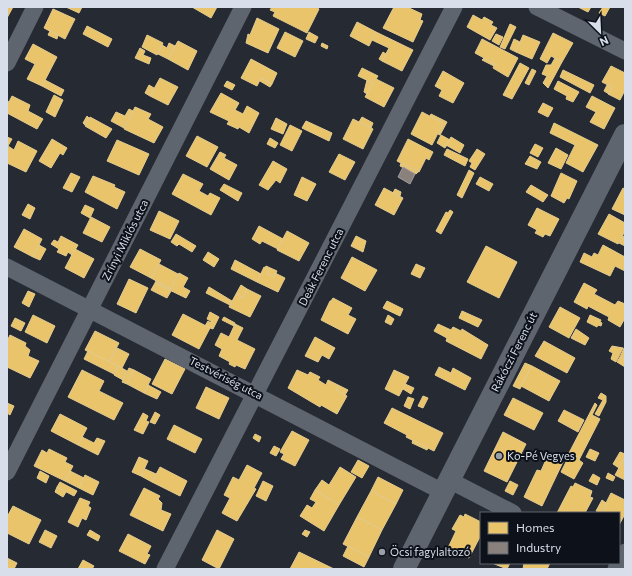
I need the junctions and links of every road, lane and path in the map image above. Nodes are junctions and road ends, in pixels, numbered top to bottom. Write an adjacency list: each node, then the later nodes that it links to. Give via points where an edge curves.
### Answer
1 (35, 7): 6 (street)
2 (243, 7): 9 (street, Zrínyi Miklós utca)
3 (454, 7): 10 (street, Deák Ferenc utca)
4 (536, 7): 5 (street)
5 (625, 51)
6 (7, 62)
7 (625, 135): 12 (street, Rákóczi Ferenc út)
8 (7, 267): 9 (street, Testvériség utca)
9 (90, 309): 10 (street, Testvériség utca); 11 (street, Zrínyi Miklós utca)
10 (255, 394): 12 (street, Testvériség utca); 14 (street, Deák Ferenc utca)
11 (7, 472)
12 (446, 486): 13 (street, Testvériség utca); 15 (street, Rákóczi Ferenc út)
13 (511, 512)
14 (165, 569)
15 (404, 569)

